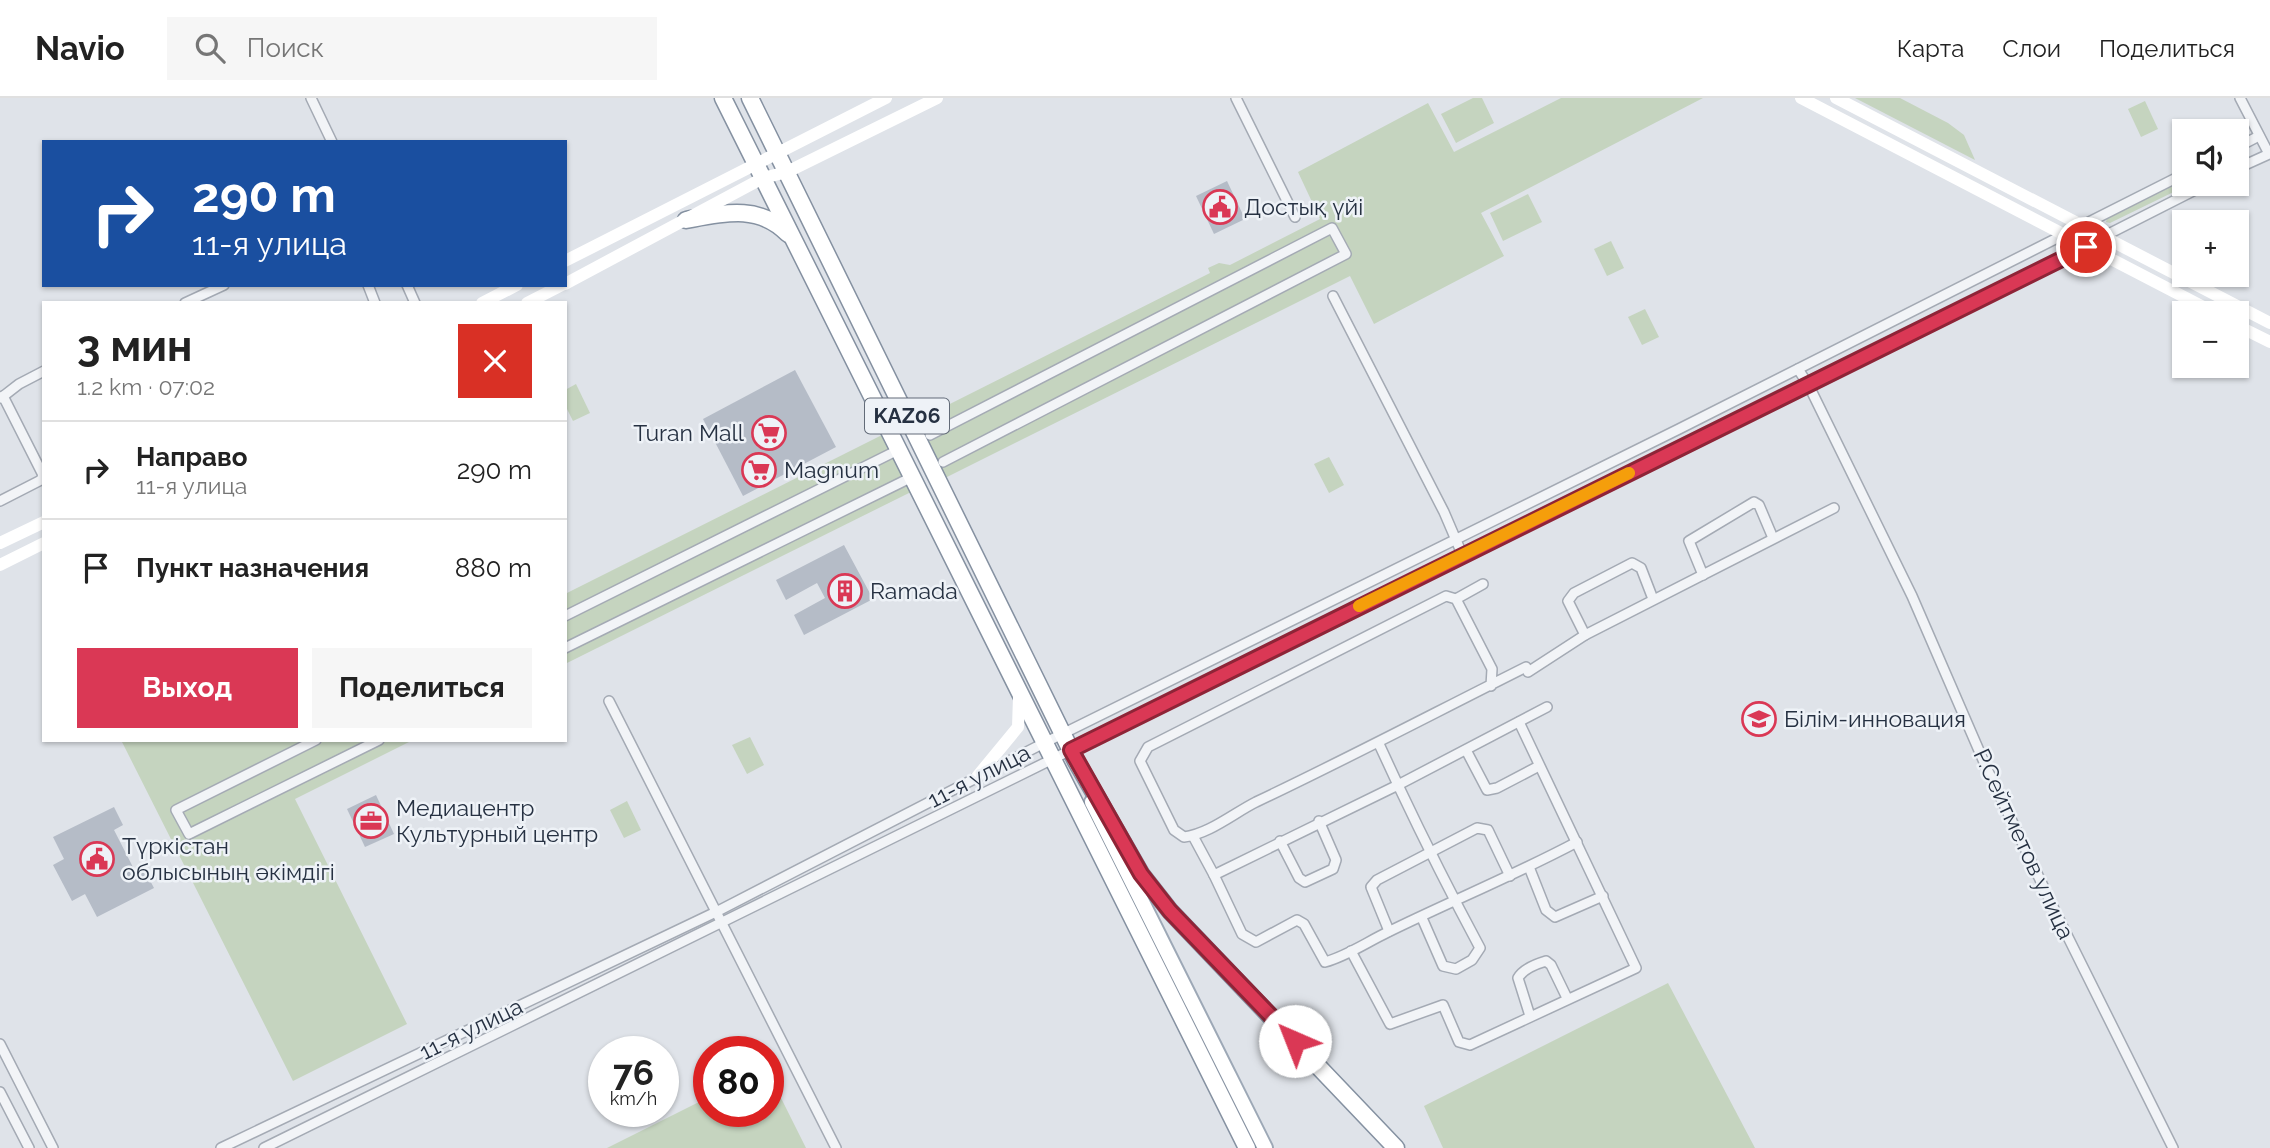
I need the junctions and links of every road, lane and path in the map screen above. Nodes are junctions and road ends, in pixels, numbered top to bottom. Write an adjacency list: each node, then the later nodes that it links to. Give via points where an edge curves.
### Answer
1 (312, 98): 11 (street)
2 (723, 98): 15 (highway, KАZ06)
3 (750, 98): 13 (highway, KАZ06)
4 (886, 98): 13 (street)
5 (937, 98): 17 (street)
6 (1236, 98): 21 (street)
7 (1801, 98): 24 (street)
8 (1836, 98): 23 (street)
9 (2240, 98): 10 (street)
10 (2259, 136): 12 (street); 14 (street)
11 (331, 140)
12 (2249, 141)
13 (776, 152): 15 (street); 17 (highway, KАZ06)
14 (2269, 154): 16 (street)
15 (755, 163): 18 (highway, KАZ06); 28 (street)
16 (2249, 163)
17 (787, 173): 18 (street); 76 (highway, KАZ06)
18 (763, 178): 22 (street); 26 (highway, KАZ06)
19 (2172, 180): 23 (street, 11-я улица)
20 (2183, 196): 25 (street, 11-я улица)
21 (1295, 217)
22 (686, 220): 26 (highway, via 744,212 765,215); 29 (street)
23 (2080, 225): 24 (street, 11-я улица); 25 (street)
24 (2063, 234): 27 (street); 41 (street, 11-я улица)
25 (2101, 236): 27 (street, 11-я улица); 38 (street)
26 (795, 240): 68 (highway, KАZ06)
27 (2086, 247): 37 (street); 43 (street, 11-я улица)
28 (567, 260)
29 (567, 282)
30 (220, 287): 34 (street)
31 (513, 287): 35 (street)
32 (558, 287): 36 (street)
33 (1333, 296): 55 (street)
34 (189, 301)
35 (486, 301)
36 (531, 301)
37 (2192, 301)
38 (2270, 323)
39 (2249, 332): 40 (street)
40 (2270, 342)
41 (1798, 369): 43 (street, Р.Сейтметов улица); 55 (street, 11-я улица)
42 (42, 373): 44 (street)
43 (1809, 386): 58 (street, 11-я улица); 109 (street, Р.Сейтметов улица, via 1912,596 1987,769)
44 (2, 398): 48 (street)
45 (930, 435): 47 (street, via 1332,228 1346,254)
46 (894, 452): 64 (street)
47 (943, 462)
48 (42, 473)
49 (42, 478): 51 (street)
50 (908, 480): 66 (street)
51 (0, 501)
52 (1834, 509): 54 (street)
53 (42, 523): 56 (street)
54 (1773, 538): 60 (street); 60 (street, via 1754,502 1689,541)
55 (1455, 540): 58 (street); 76 (street, 11-я улица)
56 (0, 543)
57 (42, 544): 59 (street)
58 (1462, 554): 76 (street, 11-я улица)
59 (0, 565)
60 (1703, 575): 63 (street)
61 (1483, 584): 62 (street)
62 (1457, 599): 67 (street, via 1492,669); 83 (street, via 1446,596 1148,747 1140,761 1174,830 1184,837)
63 (1653, 599): 65 (street); 65 (street, via 1641,568 1632,563 1574,593 1568,601)
64 (567, 615)
65 (1585, 635): 67 (street)
66 (567, 647)
67 (1490, 686): 75 (street)
68 (1018, 690): 74 (highway, KАZ06); 80 (street, via 1018,727)
69 (609, 701): 92 (street)
70 (1547, 707): 71 (street)
71 (1519, 722): 77 (street); 79 (street)
72 (312, 742): 73 (street, via 176,810 189,834)
73 (375, 742)
74 (1044, 743): 76 (street, 11-я улица); 78 (highway, KАZ06); 80 (street, 11-я улица)
75 (1379, 744): 81 (street); 83 (street)
76 (1070, 749): 78 (street, 11-я улица); 107 (main road, KАZ06, via 1103,825); 108 (highway, KАZ06, via 1141,874 1170,911)
77 (1466, 750): 79 (street, via 1487,790); 81 (street)
78 (1053, 761): 94 (street, 11-я улица); 106 (highway, KАZ06)
79 (1539, 766): 85 (street)
80 (976, 778): 92 (street, 11-я улица)
81 (1398, 785): 82 (street); 86 (street)
82 (1319, 821): 84 (street); 84 (street, via 1336,860 1333,869 1305,882)
83 (1194, 836): 88 (street)
84 (1280, 841): 88 (street)
85 (1577, 842): 87 (street); 90 (street)
86 (1430, 853): 89 (street, via 1483,827); 91 (street); 95 (street, via 1371,887)
87 (1529, 867): 89 (street); 90 (street, via 1546,910 1556,917)
88 (1214, 875): 96 (street, via 1242,934 1250,941 1297,920 1304,924 1325,962)
89 (1510, 876): 91 (street)
90 (1603, 897): 97 (street, via 1636,968)
91 (1455, 902): 93 (street); 93 (street, via 1480,948 1472,960 1456,969 1443,966)
92 (718, 911): 94 (street); 103 (street, 11-я улица)
93 (1422, 918): 95 (street)
94 (723, 922): 104 (street, 11-я улица); 105 (street)
95 (1389, 931): 96 (street)
96 (1351, 951): 98 (street, via 1390,1024 1443,1005 1459,1042 1470,1045)
97 (1567, 998): 98 (street); 98 (street, via 1546,961 1521,972 1518,987)
98 (1530, 1016)
99 (0, 1045): 102 (street)
100 (0, 1091): 101 (street)
101 (29, 1148)
102 (52, 1148)
103 (221, 1148)
104 (264, 1148)
105 (836, 1148)
106 (1247, 1148)
107 (1265, 1148)
108 (1396, 1148)
109 (2173, 1148)

